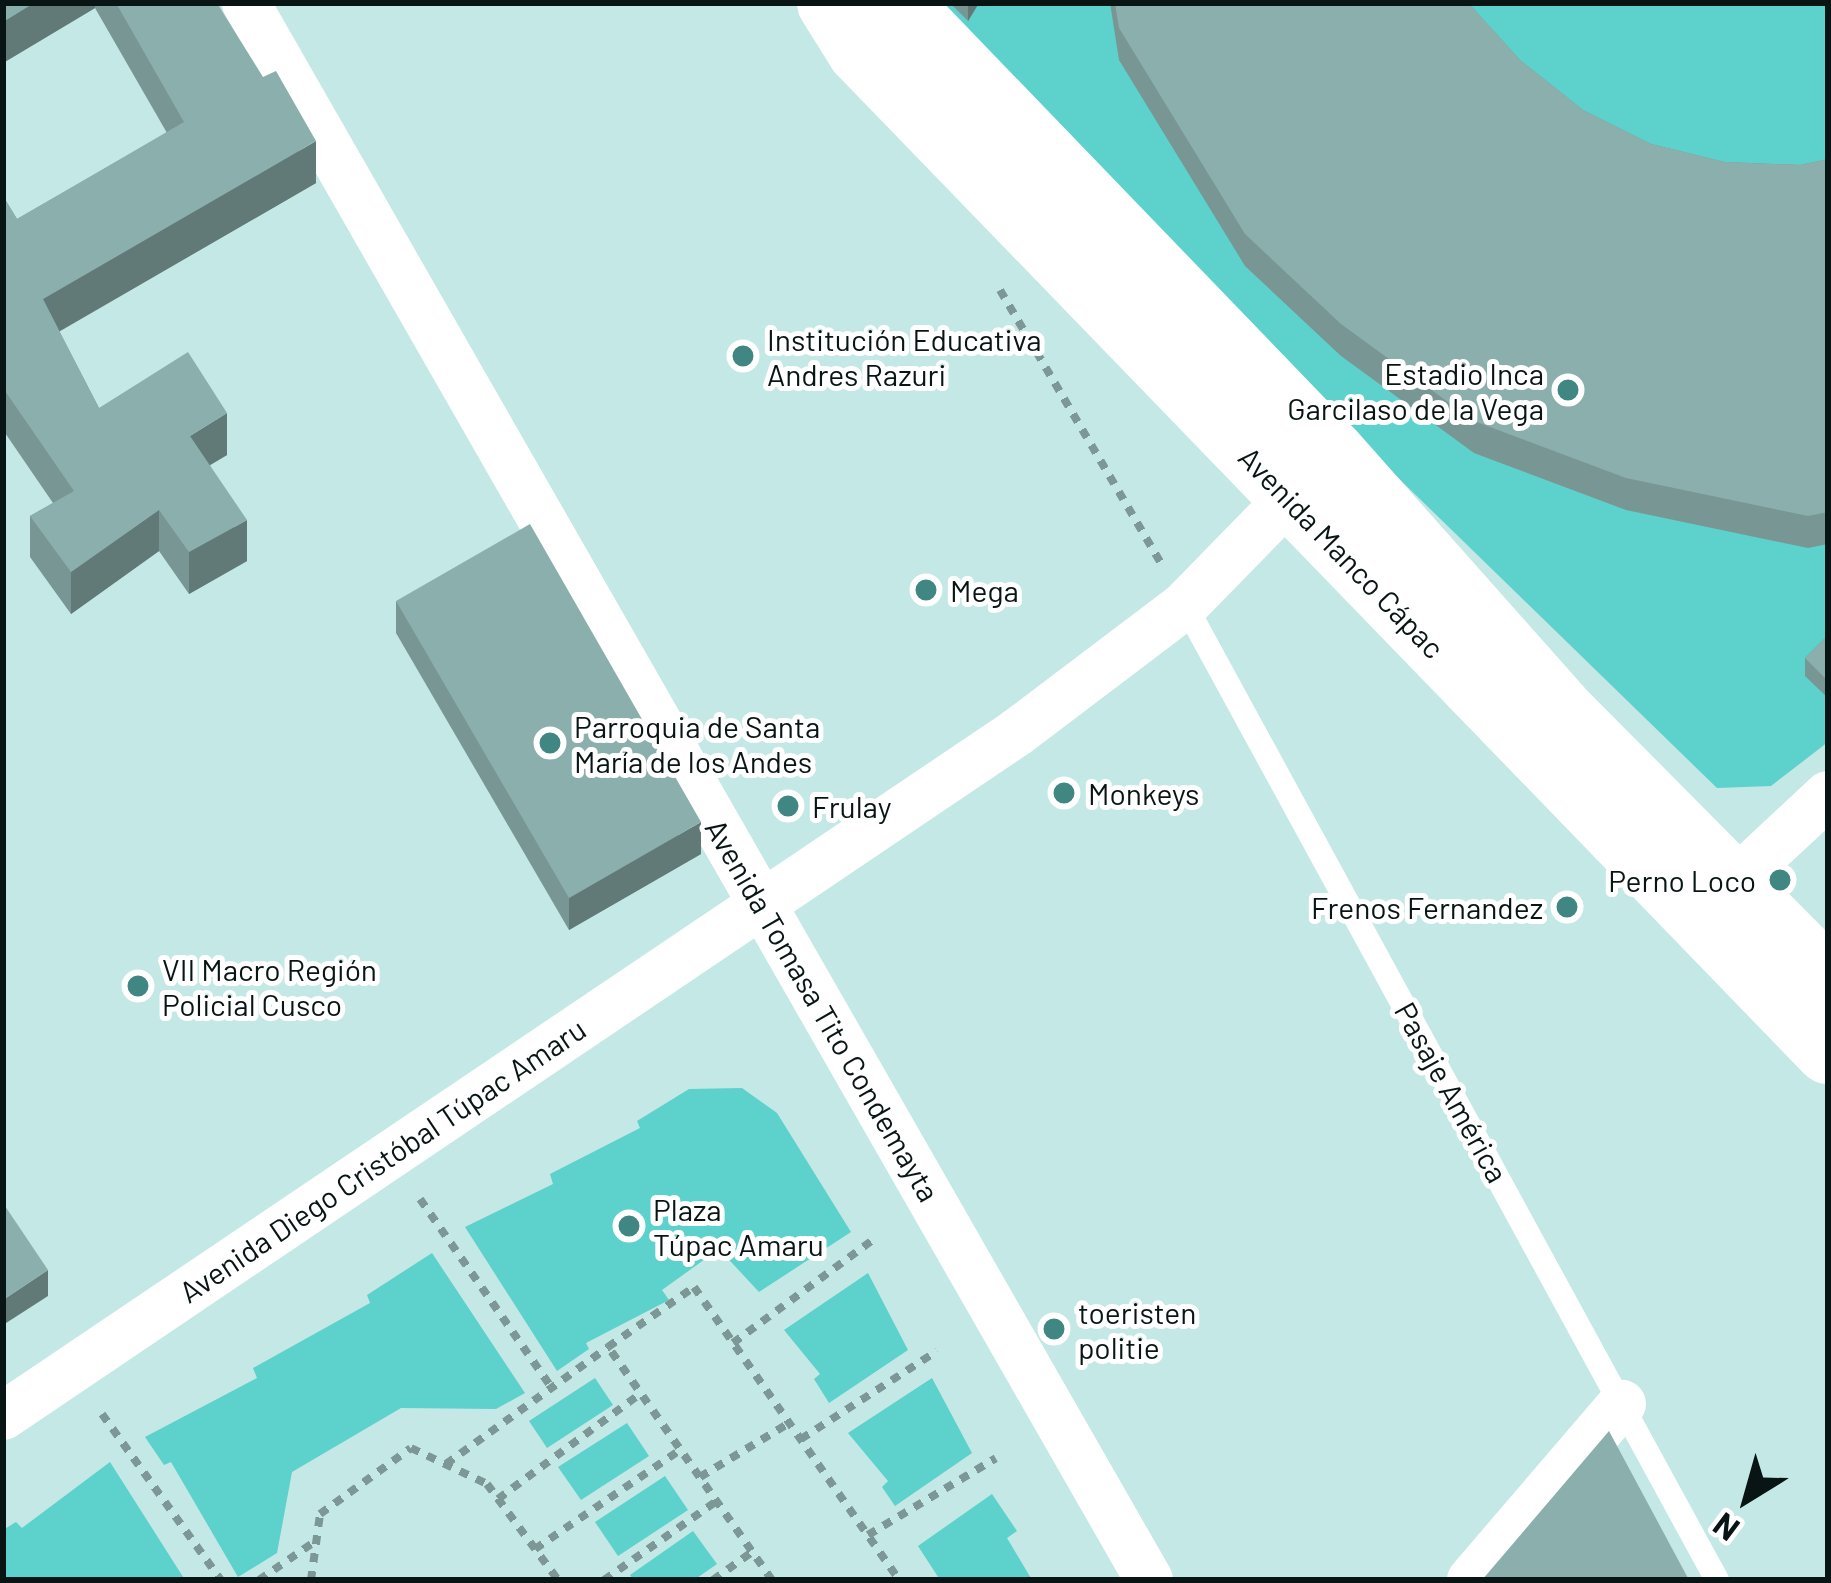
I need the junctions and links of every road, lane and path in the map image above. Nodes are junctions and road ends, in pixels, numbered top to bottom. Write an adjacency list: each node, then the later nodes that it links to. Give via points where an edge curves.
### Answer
1 (246, 3): 8 (street, Avenida Tomasa Tito Condemayta)
2 (873, 18): 4 (main road, Avenida Manco Cápac)
3 (992, 277): 5 (path)
4 (1311, 476): 5 (street, Avenida Diego Cristóbal Túpac Amaru); 7 (main road, Avenida Manco Cápac)
5 (1185, 605): 8 (street, Avenida Diego Cristóbal Túpac Amaru, via 1016,733); 18 (lane, Pasaje América)
6 (1828, 795): 7 (street)
7 (1713, 902): 9 (main road, Avenida Manco Cápac); 10 (main road, Avenida Manco Cápac)
8 (762, 905): 20 (street, Avenida Diego Cristóbal Túpac Amaru); 41 (street, Avenida Tomasa Tito Condemayta)
9 (1828, 980)
10 (1828, 1051)
11 (420, 1199): 16 (path)
12 (874, 1239): 13 (path)
13 (733, 1343): 14 (path, via 694,1287); 21 (path)
14 (608, 1346): 16 (path); 17 (path)
15 (938, 1351): 22 (path)
16 (552, 1388): 25 (path)
17 (640, 1393): 23 (path); 27 (path)
18 (1622, 1404): 42 (street); 43 (lane, Pasaje América)
19 (102, 1414): 33 (path)
20 (3, 1416)
21 (789, 1423): 22 (path); 26 (path)
22 (801, 1439): 29 (path)
23 (680, 1450): 26 (path); 31 (path)
24 (996, 1459): 29 (path)
25 (446, 1465): 27 (path, via 488,1484); 30 (path, via 411,1448 320,1514)
26 (700, 1477): 28 (path)
27 (498, 1499): 31 (path)
28 (717, 1501): 32 (path); 37 (path)
29 (868, 1535): 40 (path)
30 (314, 1542): 34 (path); 35 (path)
31 (535, 1549): 36 (path)
32 (752, 1552): 38 (path); 39 (path)
33 (221, 1580)
34 (259, 1580)
35 (311, 1580)
36 (557, 1580)
37 (604, 1580)
38 (712, 1580)
39 (772, 1580)
40 (899, 1580)
41 (1149, 1580)
42 (1472, 1580)
43 (1717, 1580)

